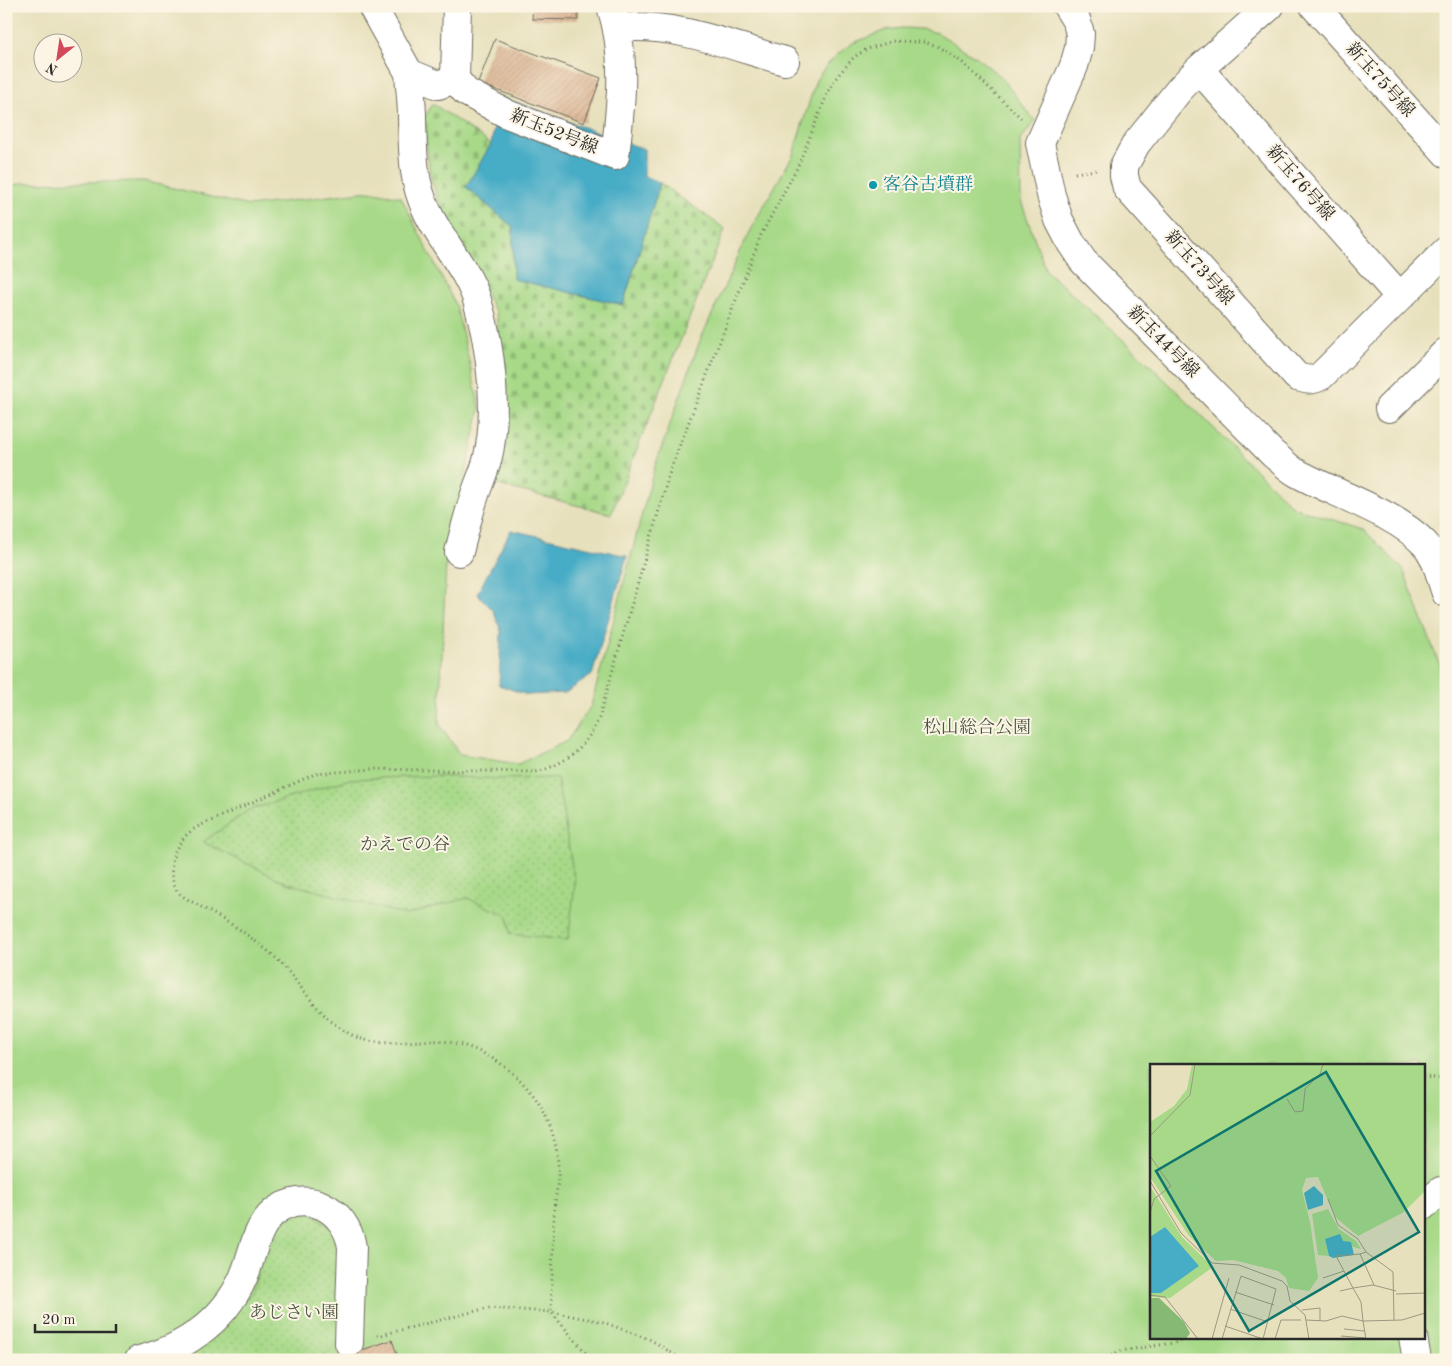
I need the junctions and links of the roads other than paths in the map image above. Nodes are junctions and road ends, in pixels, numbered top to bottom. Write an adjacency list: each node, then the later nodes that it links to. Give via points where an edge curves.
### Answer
1 (372, 6): 9 (street)
2 (457, 6): 10 (street)
3 (1067, 6): 17 (street, 新玉44号線, via 1080,34 1079,48 1074,66 1035,135 1059,220 1071,243 1084,261 1273,454 1295,472 1392,520 1426,545)
4 (1270, 6): 8 (street)
5 (1314, 6): 11 (street, 新玉75号線)
6 (615, 17): 7 (street); 10 (street, 新玉52号線, via 621,51 621,105 615,156 507,114 466,92)
7 (785, 61)
8 (1199, 70): 13 (street, 新玉76号線); 13 (street, 新玉73号線, via 1178,90 1136,144 1124,166 1127,188 1297,377 1314,380 1321,376)
9 (409, 73): 10 (street, via 438,85); 16 (street, via 416,181 426,211 477,298 488,348 493,418 490,440)
10 (455, 79)
11 (1446, 153)
12 (1446, 251): 13 (street, 新玉73号線)
13 (1400, 297)
14 (1446, 352): 15 (street)
15 (1389, 408)
16 (459, 552)
17 (1445, 590)
18 (1413, 1338): 21 (street)
19 (349, 1343): 20 (street, via 351,1238 333,1211 301,1201 285,1205 266,1220 242,1281 214,1320 175,1348)
20 (139, 1360)
21 (1418, 1360)

